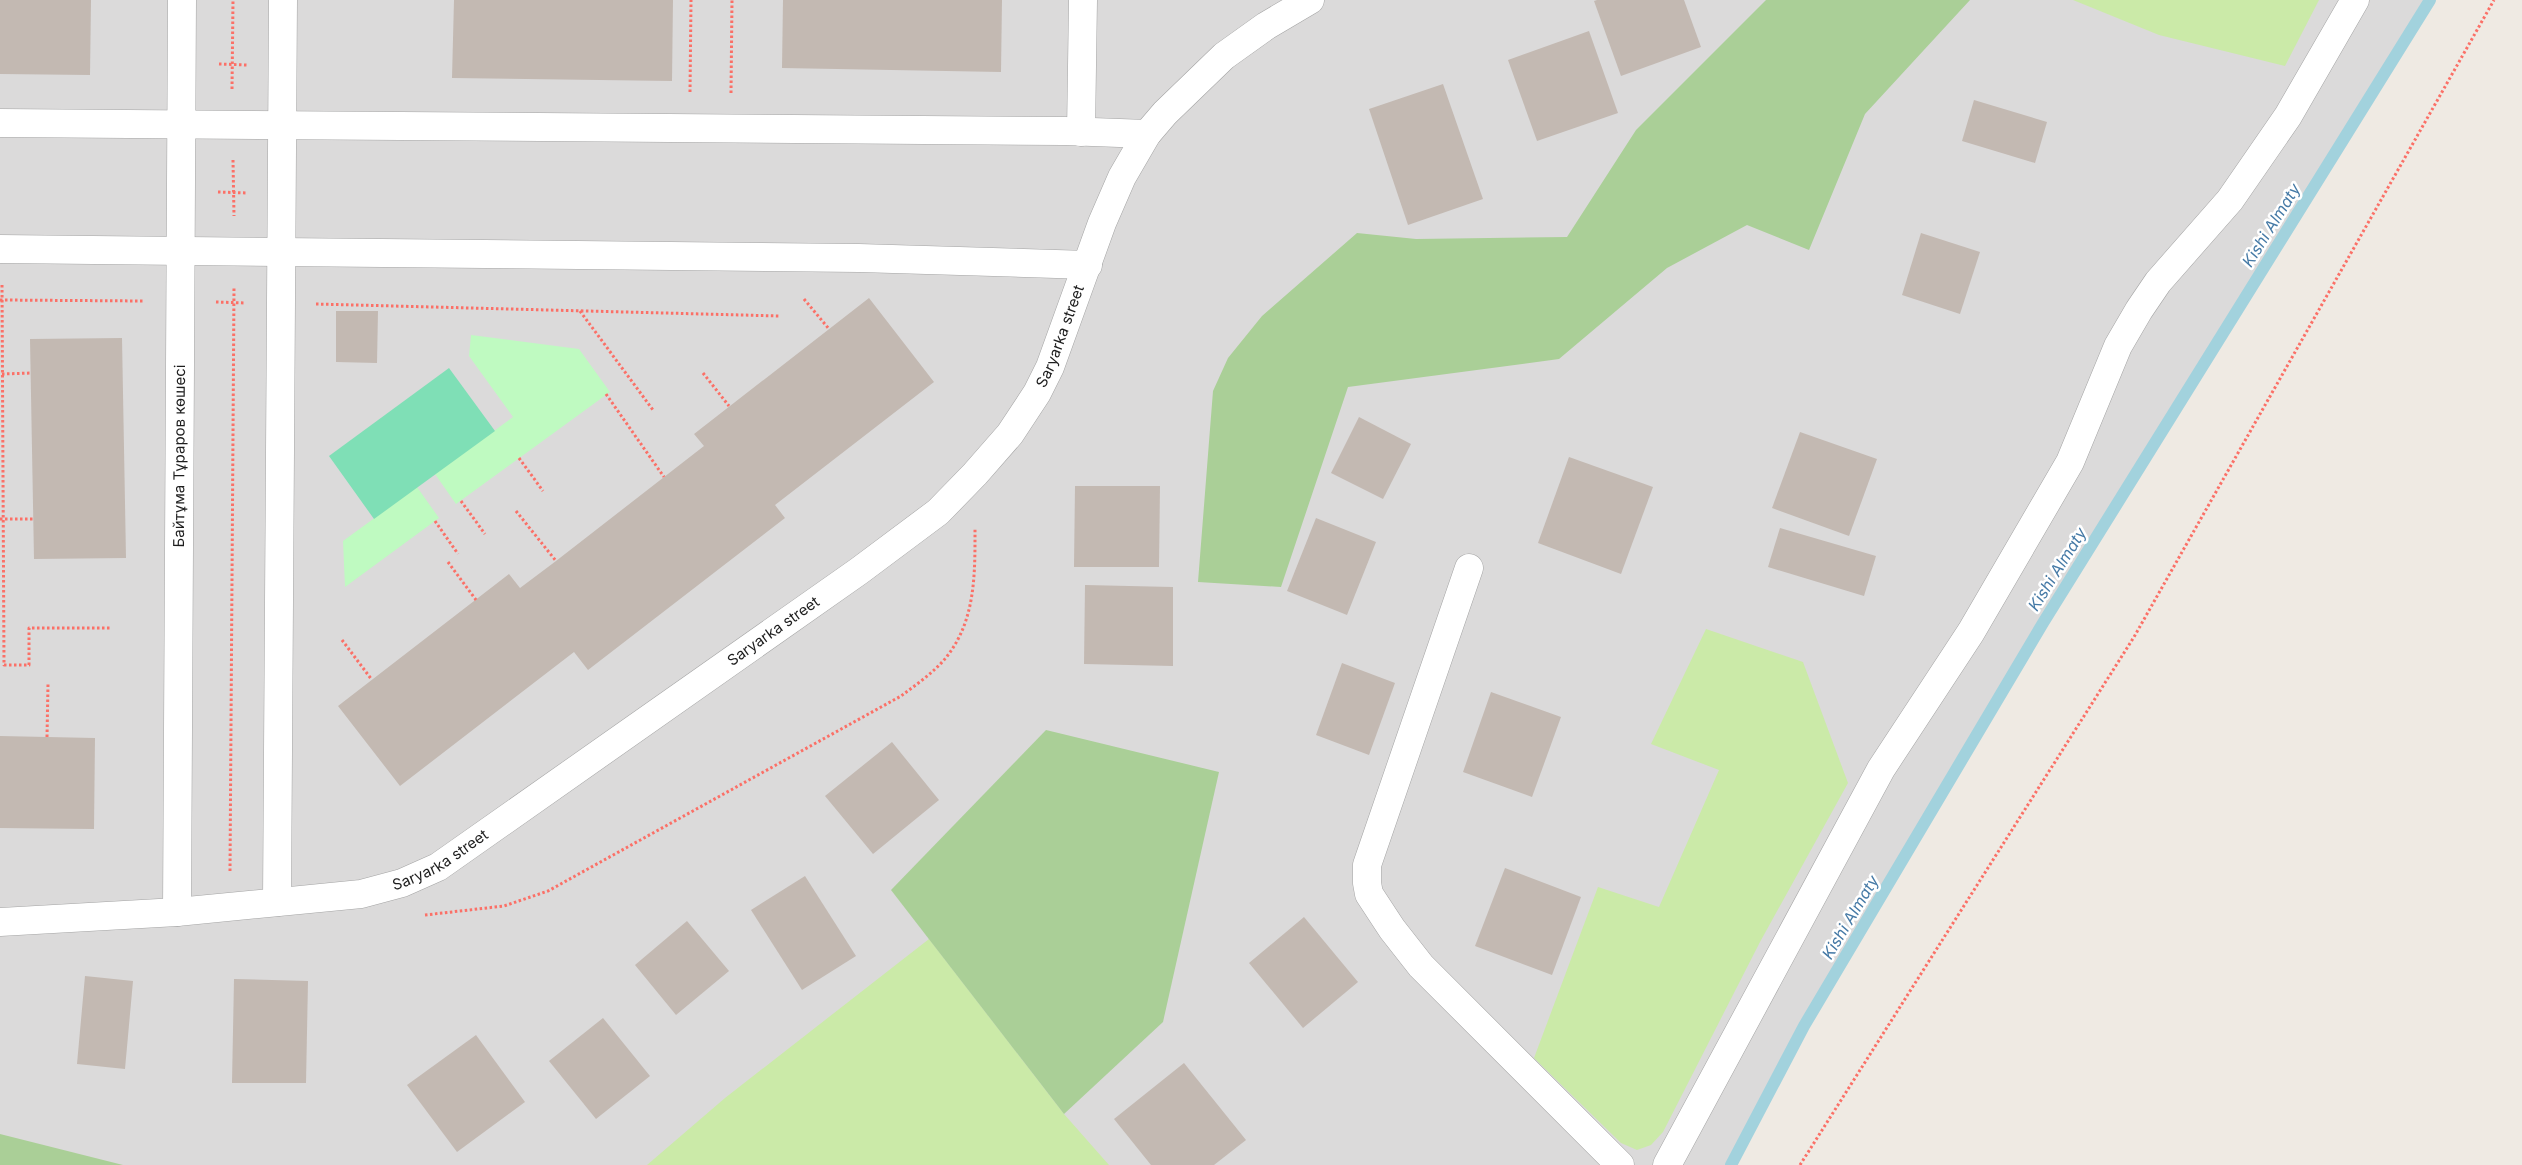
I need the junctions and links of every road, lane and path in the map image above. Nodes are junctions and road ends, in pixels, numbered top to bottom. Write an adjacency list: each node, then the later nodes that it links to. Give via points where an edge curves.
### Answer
1 (182, 0): 10 (street, Байтұма Тұраров көшесі)
2 (233, 0): 11 (path)
3 (283, 0): 12 (street)
4 (691, 0): 13 (path)
5 (732, 0): 18 (path)
6 (1082, 0): 19 (street)
7 (1310, 0): 20 (street, Saryarka street, via 1224,56)
8 (2355, 0): 69 (street, via 2288,116 2235,192 2138,310 2118,346 2070,462 1971,632 1881,770)
9 (2494, 0): 70 (path, via 2134,637)
10 (182, 64): 11 (path); 15 (street, Байтұма Тұраров көшесі)
11 (232, 65): 12 (path); 16 (path)
12 (283, 66): 17 (street)
13 (690, 97)
14 (0, 123): 15 (street)
15 (181, 124): 16 (street); 21 (street, Байтұма Тұраров көшесі)
16 (232, 125): 17 (street); 22 (path)
17 (282, 125): 18 (street); 23 (street)
18 (731, 128): 19 (street)
19 (1081, 132): 20 (street)
20 (1147, 134): 28 (street, Saryarka street, via 1122,177)
21 (181, 192): 22 (path); 25 (street, Байтұма Тұраров көшесі)
22 (233, 193): 23 (path); 26 (path)
23 (282, 194): 27 (street)
24 (1, 249): 25 (street); 30 (path)
25 (180, 251): 26 (street); 31 (street, Байтұма Тұраров көшесі)
26 (234, 251): 27 (street); 32 (path)
27 (282, 252): 28 (street, via 859,258); 33 (street)
28 (1088, 265): 44 (street, Saryarka street, via 1037,394 1010,434)
29 (804, 299): 36 (path)
30 (1, 300): 31 (path); 38 (path)
31 (180, 301): 32 (path); 65 (street, Байтұма Тұраров көшесі)
32 (234, 302): 33 (path); 64 (path)
33 (282, 303): 34 (path); 63 (street)
34 (580, 311): 35 (path); 42 (path)
35 (780, 316)
36 (829, 329)
37 (703, 373): 41 (path)
38 (1, 374): 39 (path); 49 (path)
39 (31, 374)
40 (606, 394): 45 (path)
41 (729, 406)
42 (653, 410)
43 (519, 458): 46 (path)
44 (975, 474): 63 (street, Saryarka street, via 938,512 858,571 438,867 402,883 361,894); 66 (path, via 974,582 967,618 948,655 926,677 901,696 548,890 504,906)
45 (664, 477)
46 (543, 491)
47 (461, 501): 52 (path)
48 (516, 511): 54 (path)
49 (2, 519): 50 (path); 58 (path, via 4,665 29,665 29,628)
50 (34, 519)
51 (435, 521): 53 (path)
52 (485, 534)
53 (458, 554)
54 (556, 561)
55 (448, 562): 57 (path)
56 (1468, 568): 68 (street, via 1367,865 1366,883 1379,909 1422,966)
57 (476, 600)
58 (110, 628)
59 (342, 640): 60 (path)
60 (372, 680)
61 (48, 684): 62 (path)
62 (47, 737)
63 (277, 902): 64 (street, Saryarka street)
64 (230, 907): 65 (street, Saryarka street)
65 (177, 912): 67 (street, Saryarka street)
66 (418, 915)
67 (0, 922)
68 (1620, 1165)
69 (1667, 1165)
70 (1800, 1165)

